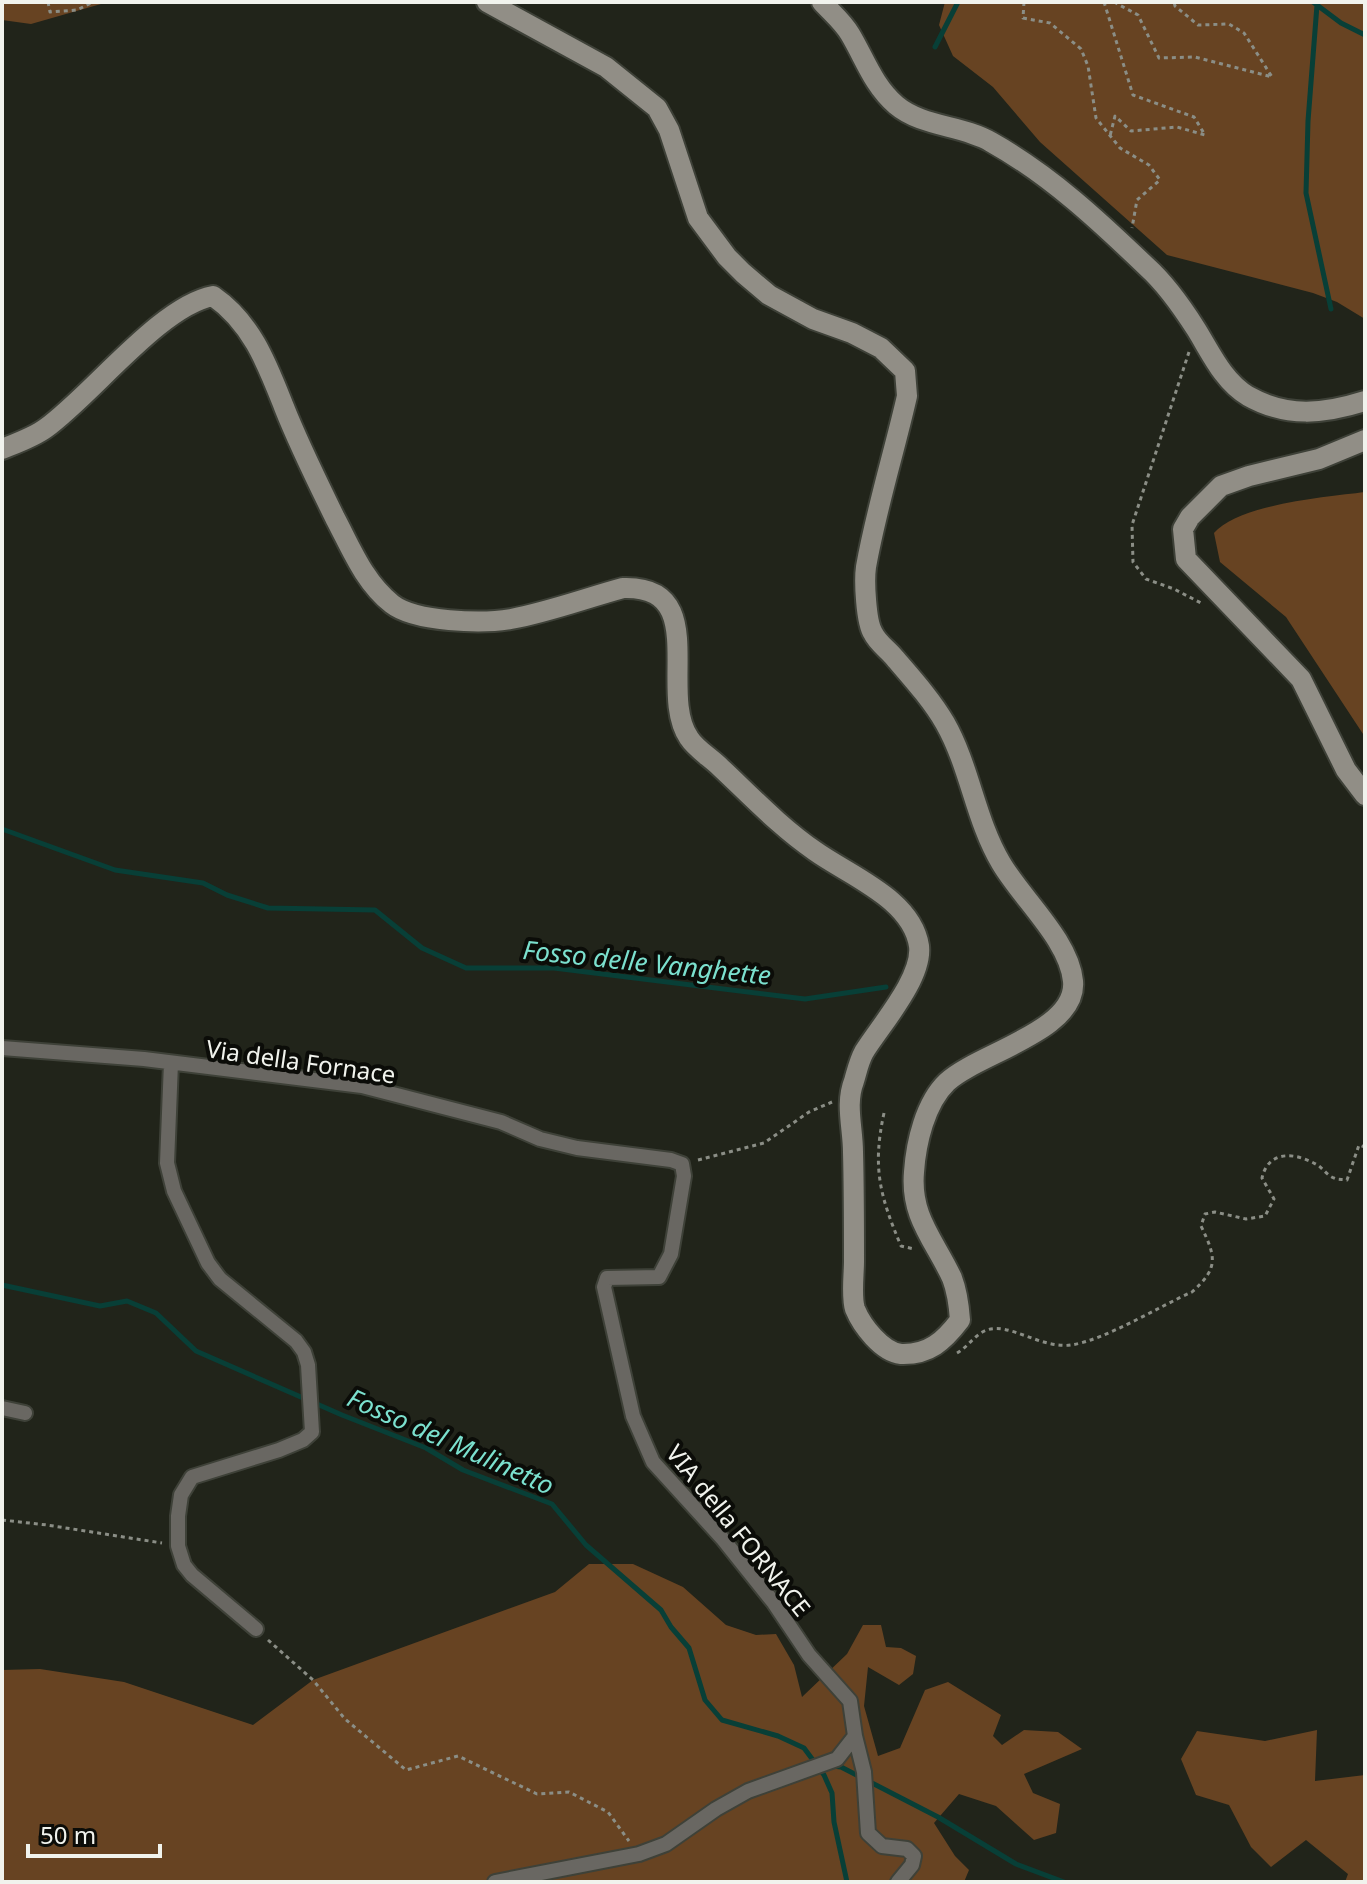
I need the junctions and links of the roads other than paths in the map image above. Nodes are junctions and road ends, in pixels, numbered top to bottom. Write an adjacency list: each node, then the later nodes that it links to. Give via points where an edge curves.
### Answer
1 (487, 2): 5 (main road, via 606,67 657,108 698,218 743,273 769,295 813,319 881,348 905,371 907,396 866,570 871,632 945,723 987,839 1049,929 1073,978 1073,994 1053,1022 971,1064 945,1084 930,1107 914,1173 915,1205 959,1302 960,1320 945,1339 930,1350 895,1353 877,1343 855,1309 848,1095 862,1055 915,969 920,950 914,928 871,887 787,830 689,738 680,715 673,612 658,594 623,588 510,619 457,622 394,605 362,570 299,446 250,331 213,296 196,299 167,319 45,429)
2 (822, 2): 3 (main road, via 843,24 868,71 897,107 963,129 1050,179 1170,292 1220,370 1249,396 1308,414)
3 (1365, 401)
4 (1365, 440): 6 (main road, via 1319,459 1221,486 1183,529 1186,559 1301,679 1346,770)
5 (2, 449)
6 (1365, 795)
7 (2, 1048): 8 (street, Via della Fornace)
8 (171, 1063): 9 (street, Via della Fornace, via 362,1086 501,1122 540,1139); 12 (street, via 167,1163 174,1191 220,1279 296,1341 308,1365 312,1432 303,1440 192,1477 181,1495 178,1546 184,1565)
9 (682, 1164): 13 (street, VIA della FORNACE, via 671,1254 659,1277 607,1278 604,1287 633,1416 653,1462 722,1538 850,1701)
10 (2, 1408): 11 (street)
11 (25, 1413)
12 (256, 1629)
13 (855, 1736): 14 (street, via 837,1759 748,1791 666,1844); 15 (street, VIA della FORNACE, via 864,1772 868,1833 882,1846 907,1849 914,1856)
14 (495, 1882)
15 (898, 1882)

